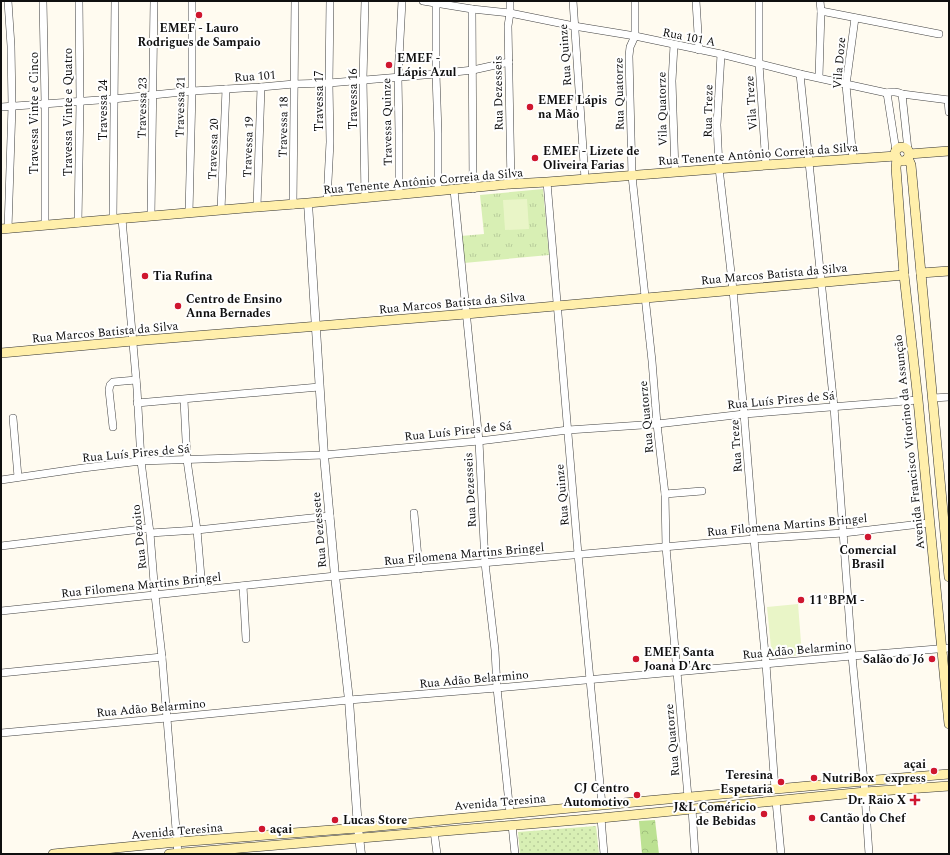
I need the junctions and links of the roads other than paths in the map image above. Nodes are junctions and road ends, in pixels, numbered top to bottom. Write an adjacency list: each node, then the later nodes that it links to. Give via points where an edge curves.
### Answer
1 (8, 1): 50 (street)
2 (43, 1): 49 (street, Travessa Vinte e Cinco)
3 (79, 1): 48 (street, Travessa Vinte e Quatro)
4 (115, 1): 46 (street, Travessa 24)
5 (154, 1): 44 (street, Travessa 23)
6 (192, 1): 42 (street, Travessa 21)
7 (295, 1): 38 (street, Travessa 18)
8 (330, 1): 37 (street, Travessa 17)
9 (365, 1): 36 (street, Travessa 16)
10 (402, 1): 34 (street, Travessa Quinze)
11 (423, 1): 18 (street, Rua 101 A)
12 (510, 1): 21 (street, Rua Dezesseis)
13 (572, 1): 23 (street, Rua Quinze)
14 (634, 1): 25 (street, Rua Quatorze)
15 (696, 1): 27 (street)
16 (759, 1): 30 (street, Vila Treze)
17 (820, 1): 20 (street)
18 (436, 2): 19 (street, Rua 101 A); 32 (street)
19 (472, 9): 21 (street, Rua 101 A); 31 (street)
20 (821, 11): 22 (street); 35 (street)
21 (510, 13): 23 (street, Rua 101 A); 29 (street, Rua Dezesseis)
22 (855, 18): 24 (street); 39 (street, Vila Doze)
23 (574, 26): 25 (street, Rua 101 A); 62 (street, Rua Quinze)
24 (939, 34)
25 (635, 36): 26 (street, Rua 101 A); 61 (street, Rua Quatorze, via 629,56)
26 (674, 45): 27 (street, Rua 101 A); 60 (street, Vila Quatorze, via 672,80)
27 (699, 50): 28 (street, Rua 101 A)
28 (721, 54): 30 (street, Rua 101 A); 59 (street, Rua Treze)
29 (509, 62): 31 (street, Rua 101); 64 (street, Rua Dezesseis)
30 (759, 64): 33 (street, Rua 101 A); 58 (street, Vila Treze)
31 (473, 70): 32 (street, Rua 101); 65 (street)
32 (436, 74): 34 (street, Rua 101); 67 (street)
33 (800, 74): 35 (street, Rua 101 A); 57 (street)
34 (398, 77): 36 (street, Rua 101); 68 (street, Travessa Quinze)
35 (819, 78): 39 (street, Rua 101 A)
36 (363, 79): 37 (street, Rua 101); 69 (street, Travessa 16)
37 (329, 83): 38 (street, Rua 101); 70 (street, Travessa 17)
38 (294, 84): 40 (street, Rua 101); 72 (street, Travessa 18)
39 (846, 85): 43 (street, Rua 101 A); 56 (street, Vila Doze)
40 (261, 87): 41 (street, Rua 101); 73 (street, Travessa 19)
41 (226, 89): 42 (street, Rua 101); 74 (street, Travessa 20)
42 (192, 91): 44 (street, Rua 101); 75 (street, Travessa 21)
43 (887, 93): 45 (street, Rua 101 A); 55 (street)
44 (154, 94): 46 (street, Rua 101); 76 (street, Travessa 23)
45 (902, 94): 47 (street, Rua 101 A); 54 (street)
46 (114, 99): 48 (street, Rua 101); 77 (street, Travessa 24)
47 (948, 100): 52 (street)
48 (80, 101): 49 (street, Rua 101); 78 (street, Travessa Vinte e Quatro)
49 (46, 104): 50 (street, Rua 101); 79 (street, Travessa Vinte e Cinco)
50 (12, 106): 51 (street, Rua 101); 80 (street)
51 (1, 107)
52 (949, 112)
53 (949, 151): 54 (main road, Rua Tenente Antônio Correia da Silva)
54 (908, 154): 55 (main road, Rua Tenente Antônio Correia da Silva, via 904,161 900,161); 82 (main road)
55 (896, 155): 56 (main road, Rua Tenente Antônio Correia da Silva); 83 (main road, Avenida Francisco Vitorino da Assunção)
56 (853, 159): 57 (main road, Rua Tenente Antônio Correia da Silva)
57 (809, 162): 58 (main road, Rua Tenente Antônio Correia da Silva); 84 (street)
58 (766, 165): 59 (main road, Rua Tenente Antônio Correia da Silva)
59 (719, 168): 60 (main road, Rua Tenente Antônio Correia da Silva); 85 (street, Rua Treze)
60 (675, 172): 61 (main road, Rua Tenente Antônio Correia da Silva)
61 (632, 176): 62 (main road, Rua Tenente Antônio Correia da Silva); 86 (street, Rua Quatorze)
62 (585, 179): 63 (main road, Rua Tenente Antônio Correia da Silva)
63 (547, 182): 64 (main road, Rua Tenente Antônio Correia da Silva); 87 (street, Rua Quinze)
64 (511, 184): 65 (main road, Rua Tenente Antônio Correia da Silva)
65 (474, 188): 66 (main road, Rua Tenente Antônio Correia da Silva)
66 (454, 190): 67 (main road, Rua Tenente Antônio Correia da Silva); 88 (street, Rua Dezesseis)
67 (438, 191): 68 (main road, Rua Tenente Antônio Correia da Silva)
68 (399, 195): 69 (main road, Rua Tenente Antônio Correia da Silva)
69 (365, 198): 70 (main road, Rua Tenente Antônio Correia da Silva)
70 (327, 201): 71 (main road, Rua Tenente Antônio Correia da Silva)
71 (308, 203): 72 (main road, Rua Tenente Antônio Correia da Silva); 89 (street, Rua Dezessete)
72 (293, 205): 73 (main road, Rua Tenente Antônio Correia da Silva)
73 (257, 207): 74 (main road, Rua Tenente Antônio Correia da Silva)
74 (221, 210): 75 (main road, Rua Tenente Antônio Correia da Silva)
75 (189, 213): 76 (main road, Rua Tenente Antônio Correia da Silva)
76 (151, 216): 77 (main road, Rua Tenente Antônio Correia da Silva)
77 (118, 219): 78 (main road, Rua Tenente Antônio Correia da Silva); 90 (street, Rua Dezoito)
78 (78, 223): 79 (main road, Rua Tenente Antônio Correia da Silva)
79 (45, 226): 80 (main road, Rua Tenente Antônio Correia da Silva)
80 (5, 229)
81 (949, 271): 82 (main road)
82 (921, 273): 83 (main road, via 917,281 913,282); 83 (main road, via 917,267 912,266 907,268); 95 (main road)
83 (904, 275): 84 (main road, Rua Marcos Batista da Silva); 97 (main road, Avenida Francisco Vitorino da Assunção)
84 (822, 282): 85 (main road, Rua Marcos Batista da Silva); 99 (street)
85 (733, 290): 86 (main road, Rua Marcos Batista da Silva); 100 (street, Rua Treze)
86 (645, 298): 87 (main road, Rua Marcos Batista da Silva); 102 (street, Rua Quatorze)
87 (558, 305): 88 (main road, Rua Marcos Batista da Silva); 104 (street, Rua Quinze)
88 (466, 314): 89 (main road, Rua Marcos Batista da Silva); 107 (street, Rua Dezesseis)
89 (316, 326): 90 (main road, Rua Marcos Batista da Silva); 93 (street, Rua Dezessete)
90 (133, 341): 91 (main road, Rua Marcos Batista da Silva); 92 (street, Rua Dezoito)
91 (1, 353)
92 (136, 380): 98 (street, Rua Dezoito); 103 (street, via 113,382 110,385)
93 (319, 387): 96 (street); 108 (street, Rua Dezessete)
94 (949, 397): 95 (street)
95 (933, 398): 105 (main road)
96 (184, 400): 98 (street); 109 (street)
97 (918, 400): 99 (street, Rua Luís Pires de Sá); 106 (main road, Avenida Francisco Vitorino da Assunção)
98 (137, 403): 110 (street, Rua Dezoito)
99 (834, 407): 100 (street, Rua Luís Pires de Sá); 121 (street)
100 (744, 414): 102 (street, Rua Luís Pires de Sá); 122 (street, Rua Treze)
101 (13, 418): 111 (street)
102 (657, 424): 104 (street, Rua Luís Pires de Sá); 114 (street, Rua Quatorze)
103 (112, 427)
104 (568, 430): 107 (street, Rua Luís Pires de Sá); 125 (street, Rua Quinze)
105 (935, 431): 106 (main road); 117 (main road)
106 (921, 433): 118 (main road, Avenida Francisco Vitorino da Assunção)
107 (479, 440): 108 (street, Rua Luís Pires de Sá); 126 (street, Rua Dezesseis)
108 (324, 455): 109 (street, Rua Luís Pires de Sá); 116 (street, Rua Dezessete)
109 (187, 460): 110 (street, Rua Luís Pires de Sá); 120 (street)
110 (141, 461): 111 (street, Rua Luís Pires de Sá); 119 (street, Rua Dezoito)
111 (18, 477): 112 (street, Rua Luís Pires de Sá)
112 (1, 480)
113 (702, 491): 114 (street)
114 (664, 494): 124 (street, Rua Quatorze)
115 (414, 513): 127 (street)
116 (330, 516): 120 (street); 128 (street, Rua Dezessete)
117 (945, 521): 118 (main road, via 941,528 937,529); 129 (main road)
118 (929, 523): 121 (street, Rua Filomena Martins Bringel); 135 (main road, Avenida Francisco Vitorino da Assunção)
119 (150, 530): 120 (street); 123 (street); 132 (street, Rua Dezoito)
120 (197, 530): 131 (street)
121 (843, 533): 122 (street, Rua Filomena Martins Bringel); 136 (street)
122 (754, 539): 124 (street, Rua Filomena Martins Bringel); 138 (street, Rua Treze)
123 (1, 546)
124 (666, 547): 125 (street, Rua Filomena Martins Bringel); 139 (street, Rua Quatorze)
125 (578, 554): 126 (street, Rua Filomena Martins Bringel); 141 (street, Rua Quinze)
126 (485, 562): 127 (street, Rua Filomena Martins Bringel); 142 (street, Rua Dezesseis)
127 (419, 568): 128 (street, Rua Filomena Martins Bringel)
128 (335, 576): 130 (street, Rua Filomena Martins Bringel); 143 (street, Rua Dezessete)
129 (949, 576)
130 (243, 586): 131 (street, Rua Filomena Martins Bringel); 134 (street)
131 (202, 590): 132 (street, Rua Filomena Martins Bringel)
132 (155, 595): 133 (street, Rua Filomena Martins Bringel); 137 (street, Rua Dezoito)
133 (1, 611)
134 (246, 639)
135 (945, 649): 136 (street, Rua Adão Belarmino); 144 (main road, Avenida Francisco Vitorino da Assunção)
136 (852, 656): 138 (street, Rua Adão Belarmino); 149 (street)
137 (162, 657): 140 (street); 145 (street, Rua Dezoito)
138 (766, 664): 139 (street, Rua Adão Belarmino); 151 (street, Rua Treze)
139 (677, 672): 141 (street, Rua Adão Belarmino); 153 (street, Rua Quatorze)
140 (1, 673)
141 (590, 680): 142 (street, Rua Adão Belarmino); 156 (street, Rua Quinze)
142 (497, 688): 143 (street, Rua Adão Belarmino); 158 (street, Rua Dezesseis)
143 (349, 700): 145 (street, Rua Adão Belarmino); 162 (street, Rua Dezessete)
144 (948, 703): 146 (main road, Avenida Francisco Vitorino da Assunção)
145 (167, 718): 147 (street, Rua Adão Belarmino); 168 (street, Rua Dezoito)
146 (949, 724)
147 (1, 733)
148 (949, 774): 149 (main road, Avenida Teresina)
149 (864, 781): 151 (main road, Avenida Teresina); 152 (street)
150 (949, 786): 152 (main road, Avenida Teresina)
151 (776, 789): 153 (main road, Avenida Teresina)
152 (865, 792): 154 (main road, Avenida Teresina); 178 (street)
153 (688, 797): 155 (main road, Avenida Teresina)
154 (776, 801): 157 (main road, Avenida Teresina); 177 (street)
155 (639, 802): 156 (main road, Avenida Teresina); 159 (main road)
156 (602, 805): 158 (main road, Avenida Teresina)
157 (692, 808): 159 (main road, Avenida Teresina); 176 (street)
158 (510, 813): 162 (main road, Avenida Teresina)
159 (640, 814): 160 (main road, Avenida Teresina)
160 (601, 818): 161 (main road, Avenida Teresina); 175 (street)
161 (512, 825): 164 (main road, Avenida Teresina); 174 (street)
162 (358, 828): 163 (main road, Avenida Teresina); 166 (street, Rua Dezessete)
163 (330, 830): 165 (main road, Avenida Teresina); 167 (main road)
164 (434, 831): 166 (main road, Avenida Teresina); 173 (street)
165 (304, 832): 168 (main road, Avenida Teresina); 169 (main road)
166 (359, 838): 167 (main road, Avenida Teresina); 172 (street, Rua Dezessete)
167 (331, 840): 169 (main road, Avenida Teresina)
168 (178, 842): 170 (main road, Avenida Teresina); 171 (street, Rua Dezoito)
169 (306, 842): 171 (main road, Avenida Teresina)
170 (52, 854)
171 (175, 854)
172 (361, 854)
173 (437, 854)
174 (515, 854)
175 (604, 854)
176 (695, 854)
177 (781, 854)
178 (869, 854)

